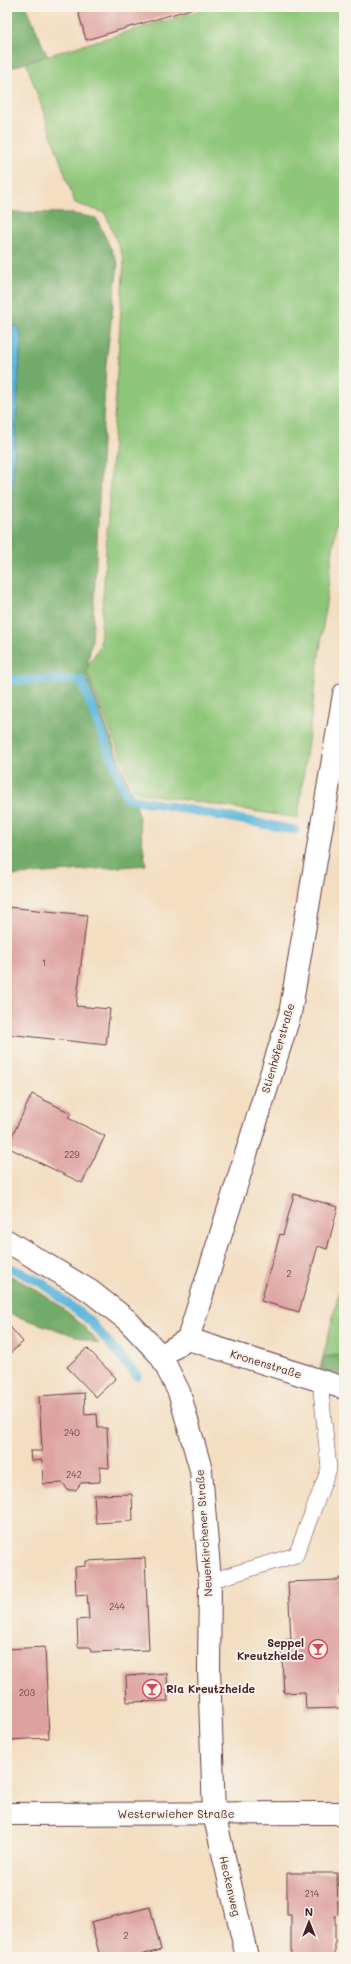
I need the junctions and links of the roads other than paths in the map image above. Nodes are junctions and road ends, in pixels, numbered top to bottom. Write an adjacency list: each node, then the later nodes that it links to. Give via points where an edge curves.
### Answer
1 (344, 694): 3 (street, Stienhöferstraße, via 290,1014)
2 (7, 1241): 4 (street, Neuenkirchener Straße, via 90,1291 128,1320)
3 (188, 1339): 4 (street); 5 (street, Kronenstraße)
4 (161, 1356): 7 (street, Neuenkirchener Straße, via 179,1392 201,1470)
5 (320, 1381): 6 (street, Kronenstraße); 7 (lane, via 329,1469 296,1555)
6 (344, 1388)
7 (210, 1581): 10 (street, Neuenkirchener Straße, via 209,1669)
8 (344, 1813): 10 (street, Westerwieher Straße)
9 (7, 1814): 10 (street, Westerwieher Straße)
10 (214, 1814): 11 (street, Heckenweg)
11 (247, 1957)

